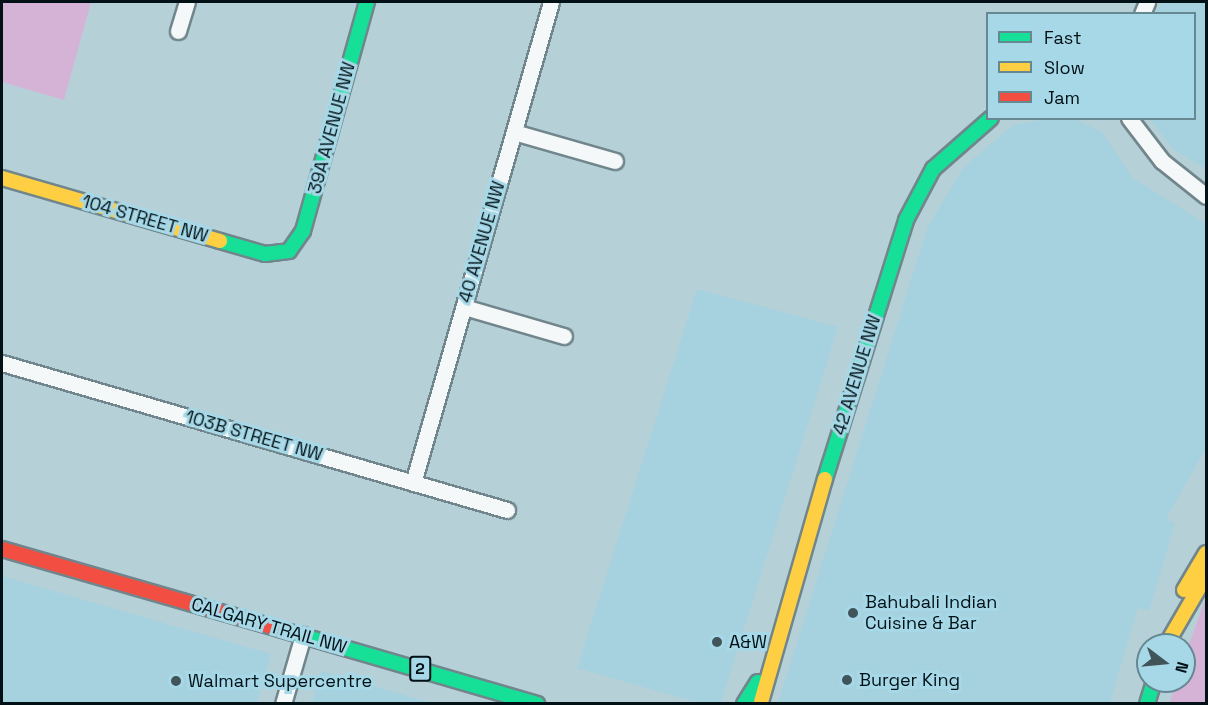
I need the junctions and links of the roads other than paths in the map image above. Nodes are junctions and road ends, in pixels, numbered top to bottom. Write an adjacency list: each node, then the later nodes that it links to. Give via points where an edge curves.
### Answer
1 (187, 2): 4 (street)
2 (367, 2): 11 (main road, 39A AVENUE NW, via 303,231)
3 (551, 2): 7 (street, 40 AVENUE NW)
4 (178, 31)
5 (989, 120): 23 (main road, 42 AVENUE NW, via 933,169 906,220)
6 (1131, 120): 10 (street, via 1162,161)
7 (514, 132): 8 (street); 12 (street, 40 AVENUE NW)
8 (615, 161)
9 (2, 178): 11 (main road, 104 STREET NW, via 265,254)
10 (1206, 196)
11 (289, 251)
12 (464, 307): 13 (street); 15 (street, 40 AVENUE NW)
13 (564, 336)
14 (2, 363): 15 (street, 103B STREET NW)
15 (413, 483): 16 (street, 103B STREET NW)
16 (507, 510)
17 (2, 549): 22 (main road, CALGARY TRAIL NW / 2)
18 (1206, 553): 20 (main road, via 1186,586)
19 (1206, 576): 20 (main road)
20 (1172, 627): 21 (main road)
21 (1170, 633)
22 (303, 635): 25 (street); 26 (main road, CALGARY TRAIL NW / 2)
23 (770, 660): 24 (street, 42 AVENUE NW); 29 (main road, 42 AVENUE NW)
24 (758, 682): 27 (main road); 28 (street, 42 AVENUE NW)
25 (283, 704)
26 (537, 704)
27 (744, 704)
28 (751, 704)
29 (760, 704)

